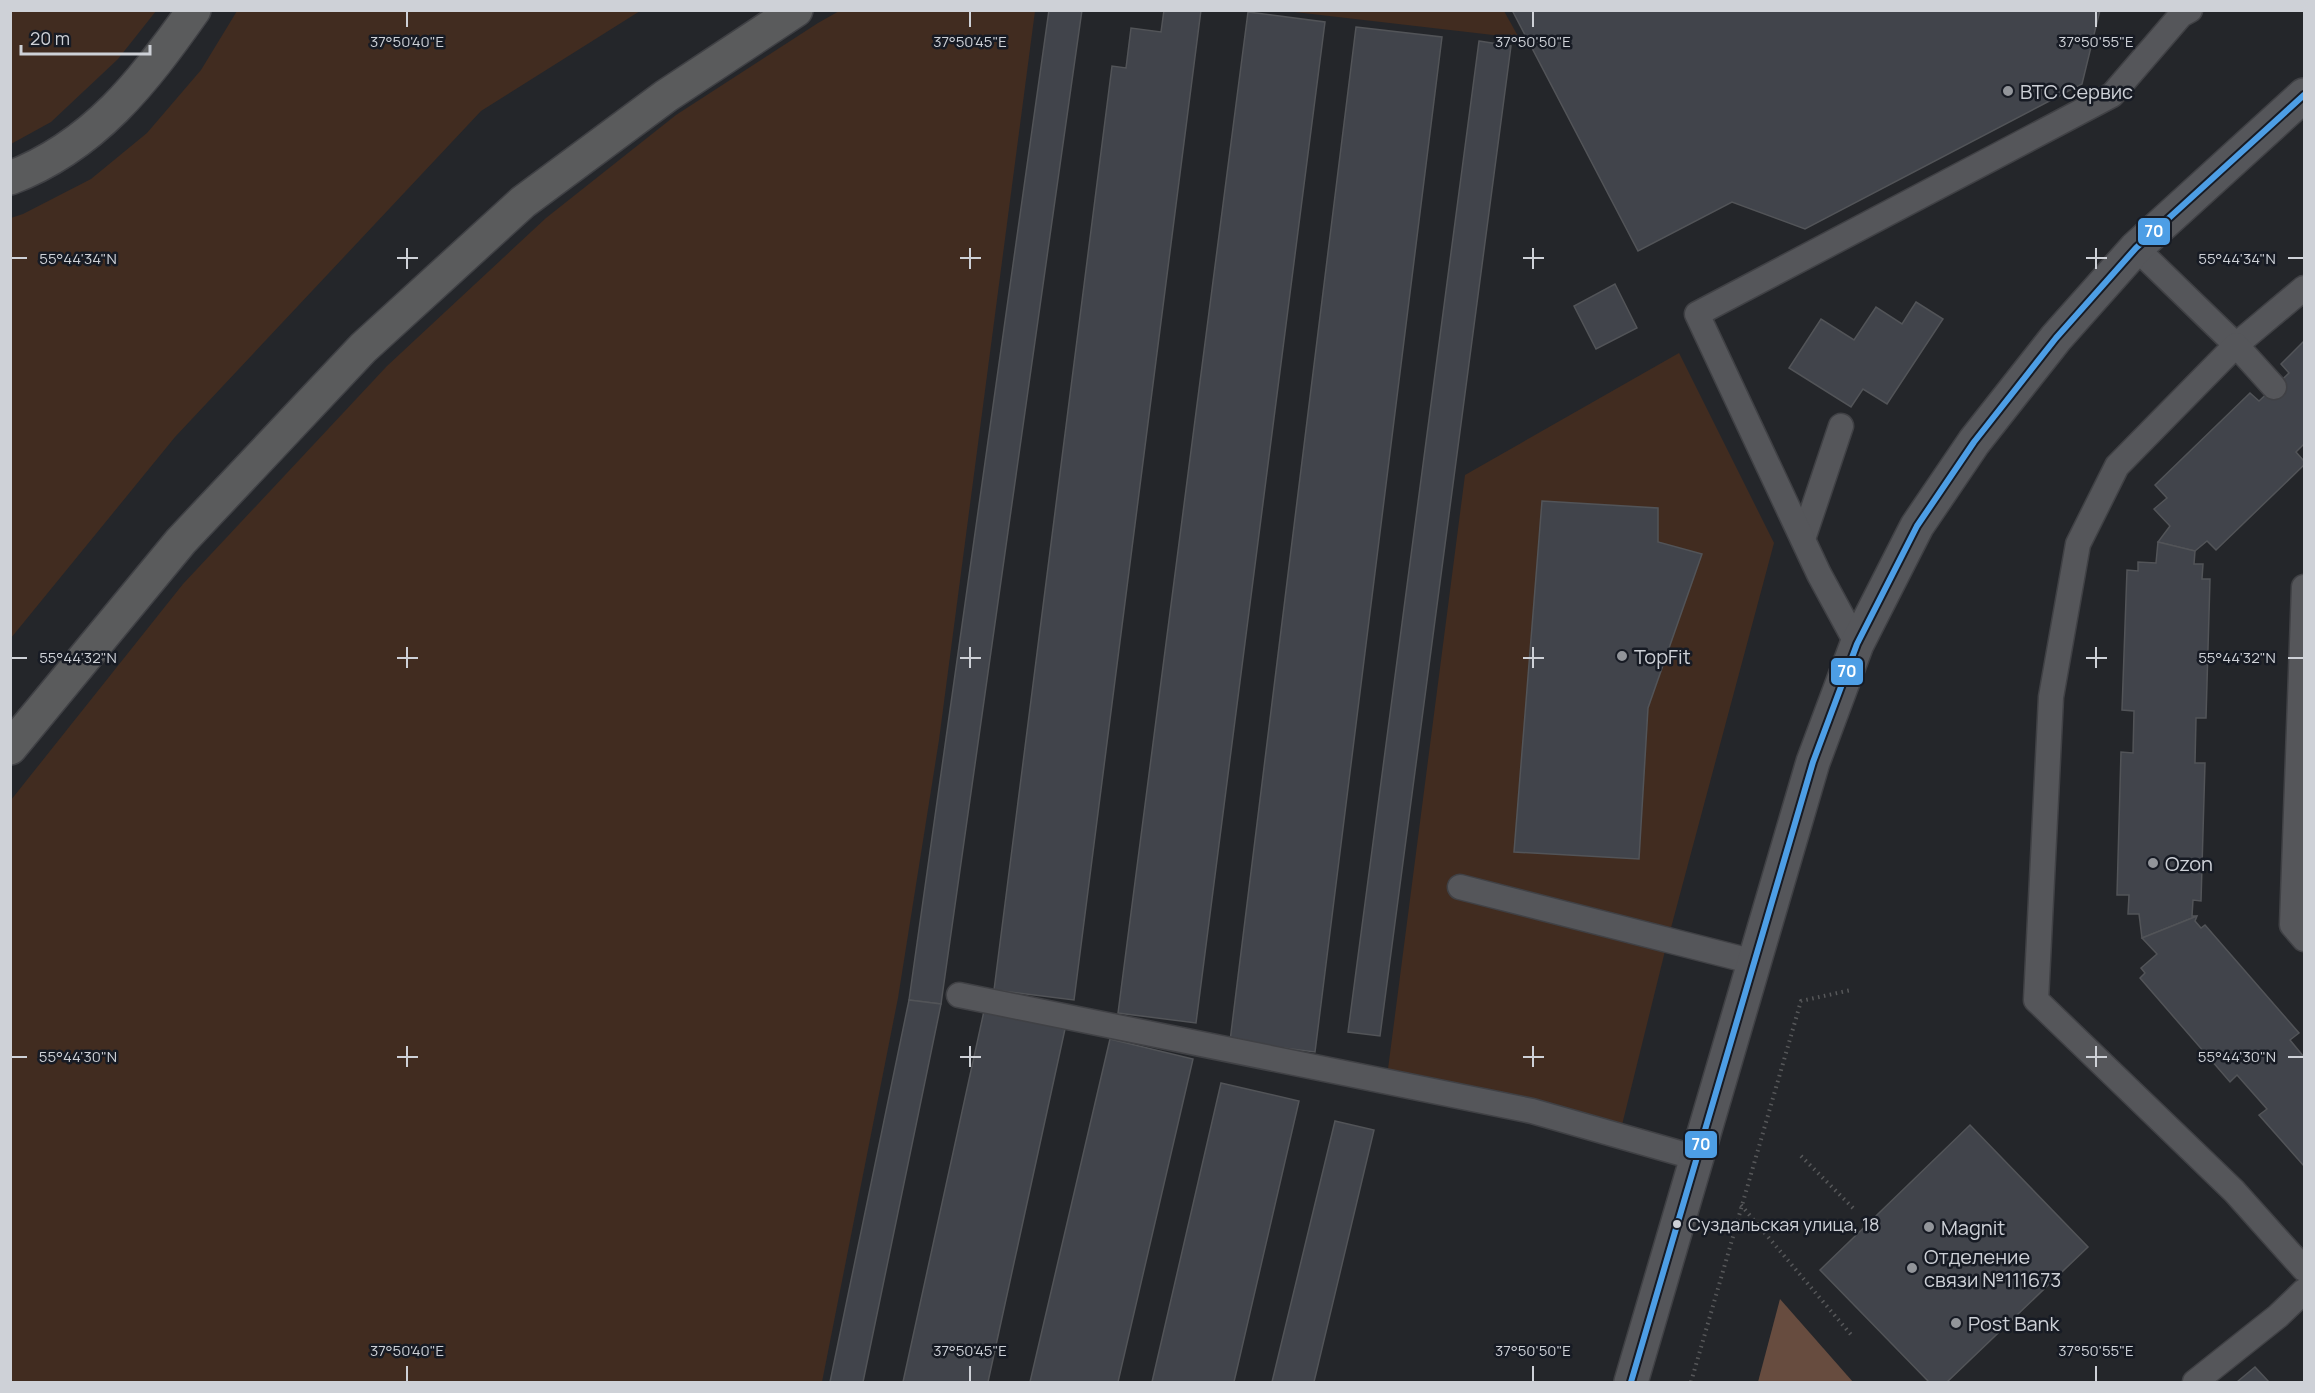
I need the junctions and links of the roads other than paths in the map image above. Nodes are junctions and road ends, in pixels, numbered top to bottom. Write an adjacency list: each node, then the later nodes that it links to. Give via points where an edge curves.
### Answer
1 (195, 10): 5 (main road, via 157,63 104,122 40,167)
2 (796, 10): 14 (main road, via 666,96 523,202 363,348 181,541)
3 (2190, 10): 11 (lane, via 2181,15 2112,95 1697,314)
4 (2304, 95): 6 (street)
5 (10, 178)
6 (2136, 248): 8 (lane); 13 (street, via 2056,338 1974,442 1917,526)
7 (2304, 288): 8 (lane)
8 (2236, 345): 9 (lane); 20 (lane, via 2117,466 2078,544 2051,697 2036,1000 2234,1191)
9 (2274, 387)
10 (1841, 426): 11 (lane)
11 (1803, 538): 13 (lane)
12 (2304, 586): 16 (lane, via 2292,925)
13 (1857, 644): 17 (street, via 1813,762)
14 (10, 748)
15 (1460, 887): 17 (lane)
16 (2304, 939)
17 (1754, 962): 19 (street)
18 (959, 995): 19 (lane, via 1532,1111)
19 (1697, 1158): 22 (street)
20 (2304, 1269)
21 (2304, 1291): 23 (lane)
22 (1631, 1383)
23 (2195, 1383)

